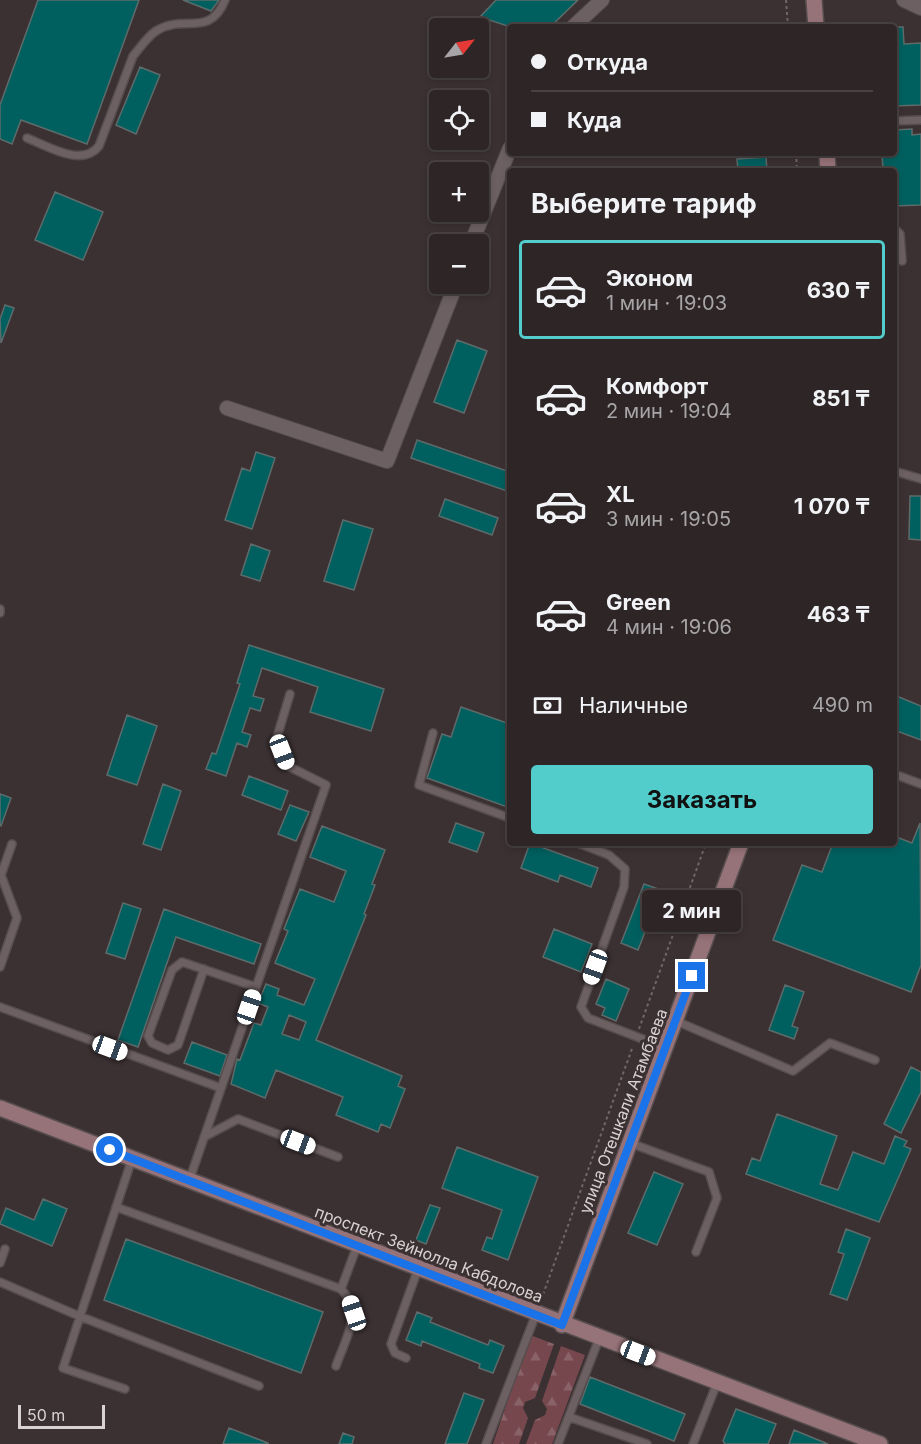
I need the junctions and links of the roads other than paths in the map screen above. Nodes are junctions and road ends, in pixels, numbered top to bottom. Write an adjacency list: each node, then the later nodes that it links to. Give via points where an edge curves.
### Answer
1 (225, 0): 10 (lane, via 213,20 171,25 156,31 143,44 133,56 94,152 78,157)
2 (602, 0): 6 (street)
3 (814, 0): 7 (main road)
4 (904, 0): 5 (street)
5 (921, 8)
6 (576, 24)
7 (816, 24)
8 (921, 120): 9 (lane)
9 (897, 121)
10 (27, 138)
11 (507, 155): 13 (street)
12 (897, 231): 14 (lane)
13 (475, 234)
14 (902, 261)
15 (452, 294): 16 (street, via 387,461)
16 (227, 408)
17 (897, 472): 18 (lane)
18 (921, 479)
19 (290, 694): 29 (lane, via 277,737 288,766 326,785)
20 (433, 733): 23 (lane, via 419,784)
21 (897, 775): 22 (lane)
22 (921, 784)
23 (507, 817)
24 (12, 844): 27 (lane, via 1,875 17,918)
25 (586, 846): 32 (lane, via 609,855 625,869 624,887 581,1007 588,1018)
26 (740, 846): 31 (main road, улица Отешкали Атамбаева)
27 (0, 968)
28 (204, 969): 28 (lane, via 182,962 172,970 148,1036 152,1043 168,1050 178,1045); 29 (lane)
29 (256, 987): 34 (lane)
30 (0, 1008): 34 (lane)
31 (676, 1021): 32 (main road, улица Отешкали Атамбаева); 33 (lane, via 793,1071 830,1043)
32 (666, 1048): 37 (main road, улица Отешкали Атамбаева)
33 (875, 1060)
34 (221, 1088): 36 (lane)
35 (0, 1108): 39 (main road, проспект Зейнолла Кабдолова)
36 (204, 1137): 38 (lane, via 238,1119); 40 (lane)
37 (630, 1143): 44 (lane, via 709,1172 717,1198); 51 (main road, улица Отешкали Атамбаева)
38 (338, 1157)
39 (132, 1159): 40 (main road, проспект Зейнолла Кабдолова); 41 (lane)
40 (189, 1181): 42 (main road, проспект Зейнолла Кабдолова)
41 (116, 1207): 48 (lane); 50 (lane)
42 (357, 1246): 46 (main road, проспект Зейнолла Кабдолова); 48 (lane)
43 (5, 1249): 45 (lane)
44 (696, 1252)
45 (0, 1263)
46 (418, 1269): 49 (main road, проспект Зейнолла Кабдолова); 53 (lane, via 391,1344 395,1353)
47 (0, 1282): 50 (lane)
48 (341, 1289): 54 (lane, via 354,1313)
49 (536, 1314): 51 (main road, проспект Зейнолла Кабдолова); 59 (lane)
50 (79, 1316): 56 (lane); 57 (lane, via 63,1368)
51 (562, 1325): 52 (main road, проспект Зейнолла Кабдолова)
52 (599, 1339): 55 (main road, проспект Зейнолла Кабдолова); 58 (lane)
53 (406, 1358)
54 (336, 1366)
55 (717, 1383): 62 (lane); 63 (main road, проспект Зейнолла Кабдолова)
56 (259, 1386)
57 (125, 1389)
58 (569, 1417): 60 (lane); 61 (lane)
59 (486, 1444)
60 (558, 1444)
61 (647, 1444)
62 (693, 1444)
63 (880, 1444)

